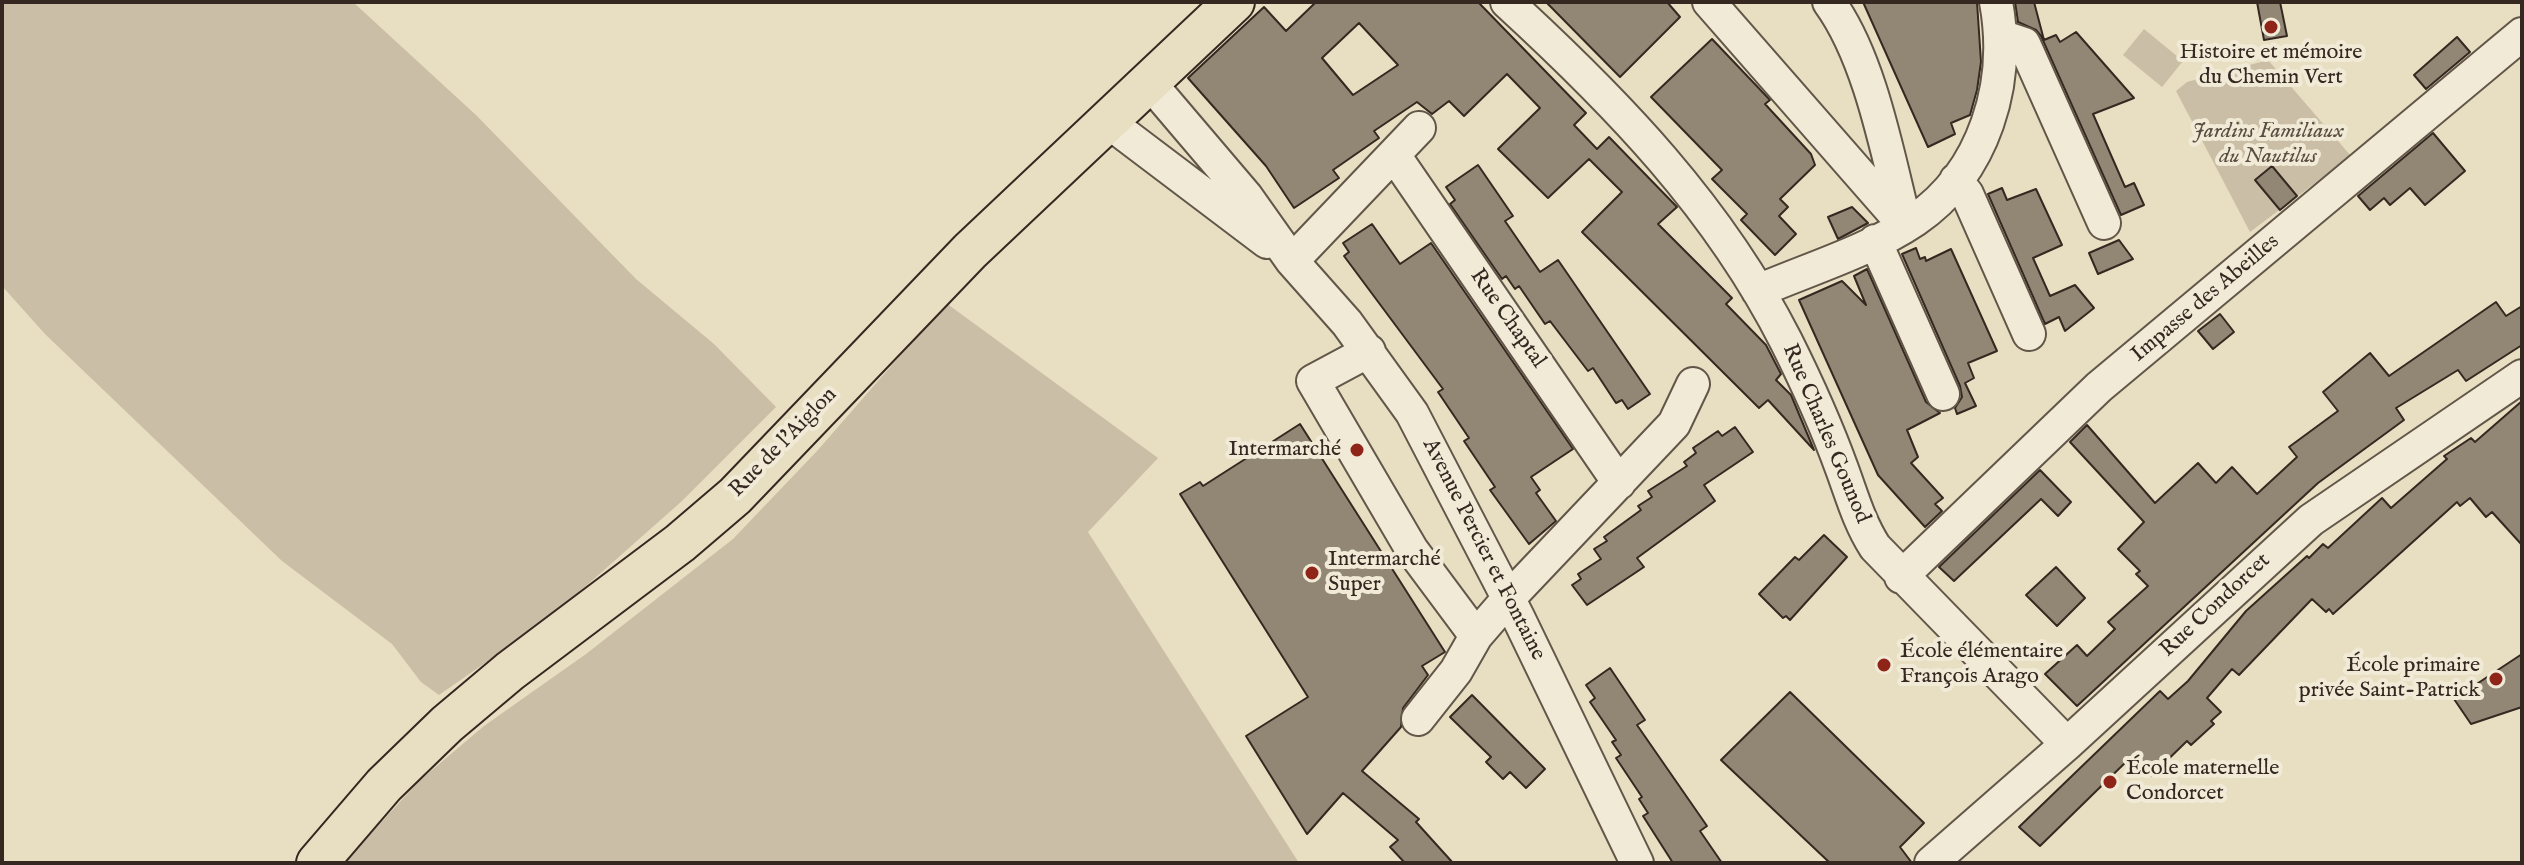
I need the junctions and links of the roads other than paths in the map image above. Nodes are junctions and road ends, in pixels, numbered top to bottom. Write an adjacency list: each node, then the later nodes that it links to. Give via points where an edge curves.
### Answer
1 (1234, 2): 8 (main road, Rue de l'Aiglon)
2 (1507, 2): 17 (street, Rue Charles Gounod, via 1607,96 1681,178)
3 (1709, 2): 14 (street)
4 (1829, 2): 14 (street, via 1872,98)
5 (1996, 2): 7 (street)
6 (2522, 34): 24 (street, Impasse des Abeilles, via 2099,387)
7 (2000, 36): 12 (street, via 1993,111); 13 (street, via 2024,44)
8 (1149, 82): 9 (main road, Rue de l'Aiglon); 16 (street, Avenue Percier et Fontaine, via 1246,196)
9 (1107, 121): 16 (street, Avenue Percier et Fontaine); 29 (main road, Rue de l'Aiglon, via 930,291 735,496 447,724 384,785)
10 (1419, 128): 11 (street)
11 (1394, 155): 16 (street); 23 (street, Rue Chaptal)
12 (1956, 180): 14 (street); 18 (street)
13 (2104, 223)
14 (1905, 226): 15 (street)
15 (1875, 241): 17 (street); 22 (street)
16 (1292, 261): 19 (street, Avenue Percier et Fontaine)
17 (1758, 291): 24 (street, Rue Charles Gounod, via 1824,423 1862,525)
18 (2029, 334)
19 (1369, 351): 25 (street, Avenue Percier et Fontaine, via 1424,434); 26 (street, via 1313,381 1412,550)
20 (2522, 376): 28 (street, Rue Condorcet, via 2311,520)
21 (1693, 384): 23 (street, via 1674,424)
22 (1943, 394)
23 (1619, 483): 25 (street)
24 (1901, 577): 28 (street, Rue Charles Gounod)
25 (1508, 599): 26 (street); 30 (street, Avenue Percier et Fontaine)
26 (1476, 636): 27 (street)
27 (1418, 719)
28 (2067, 744): 31 (street, Rue Condorcet)
29 (317, 863)
30 (1637, 863)
31 (1931, 863)

